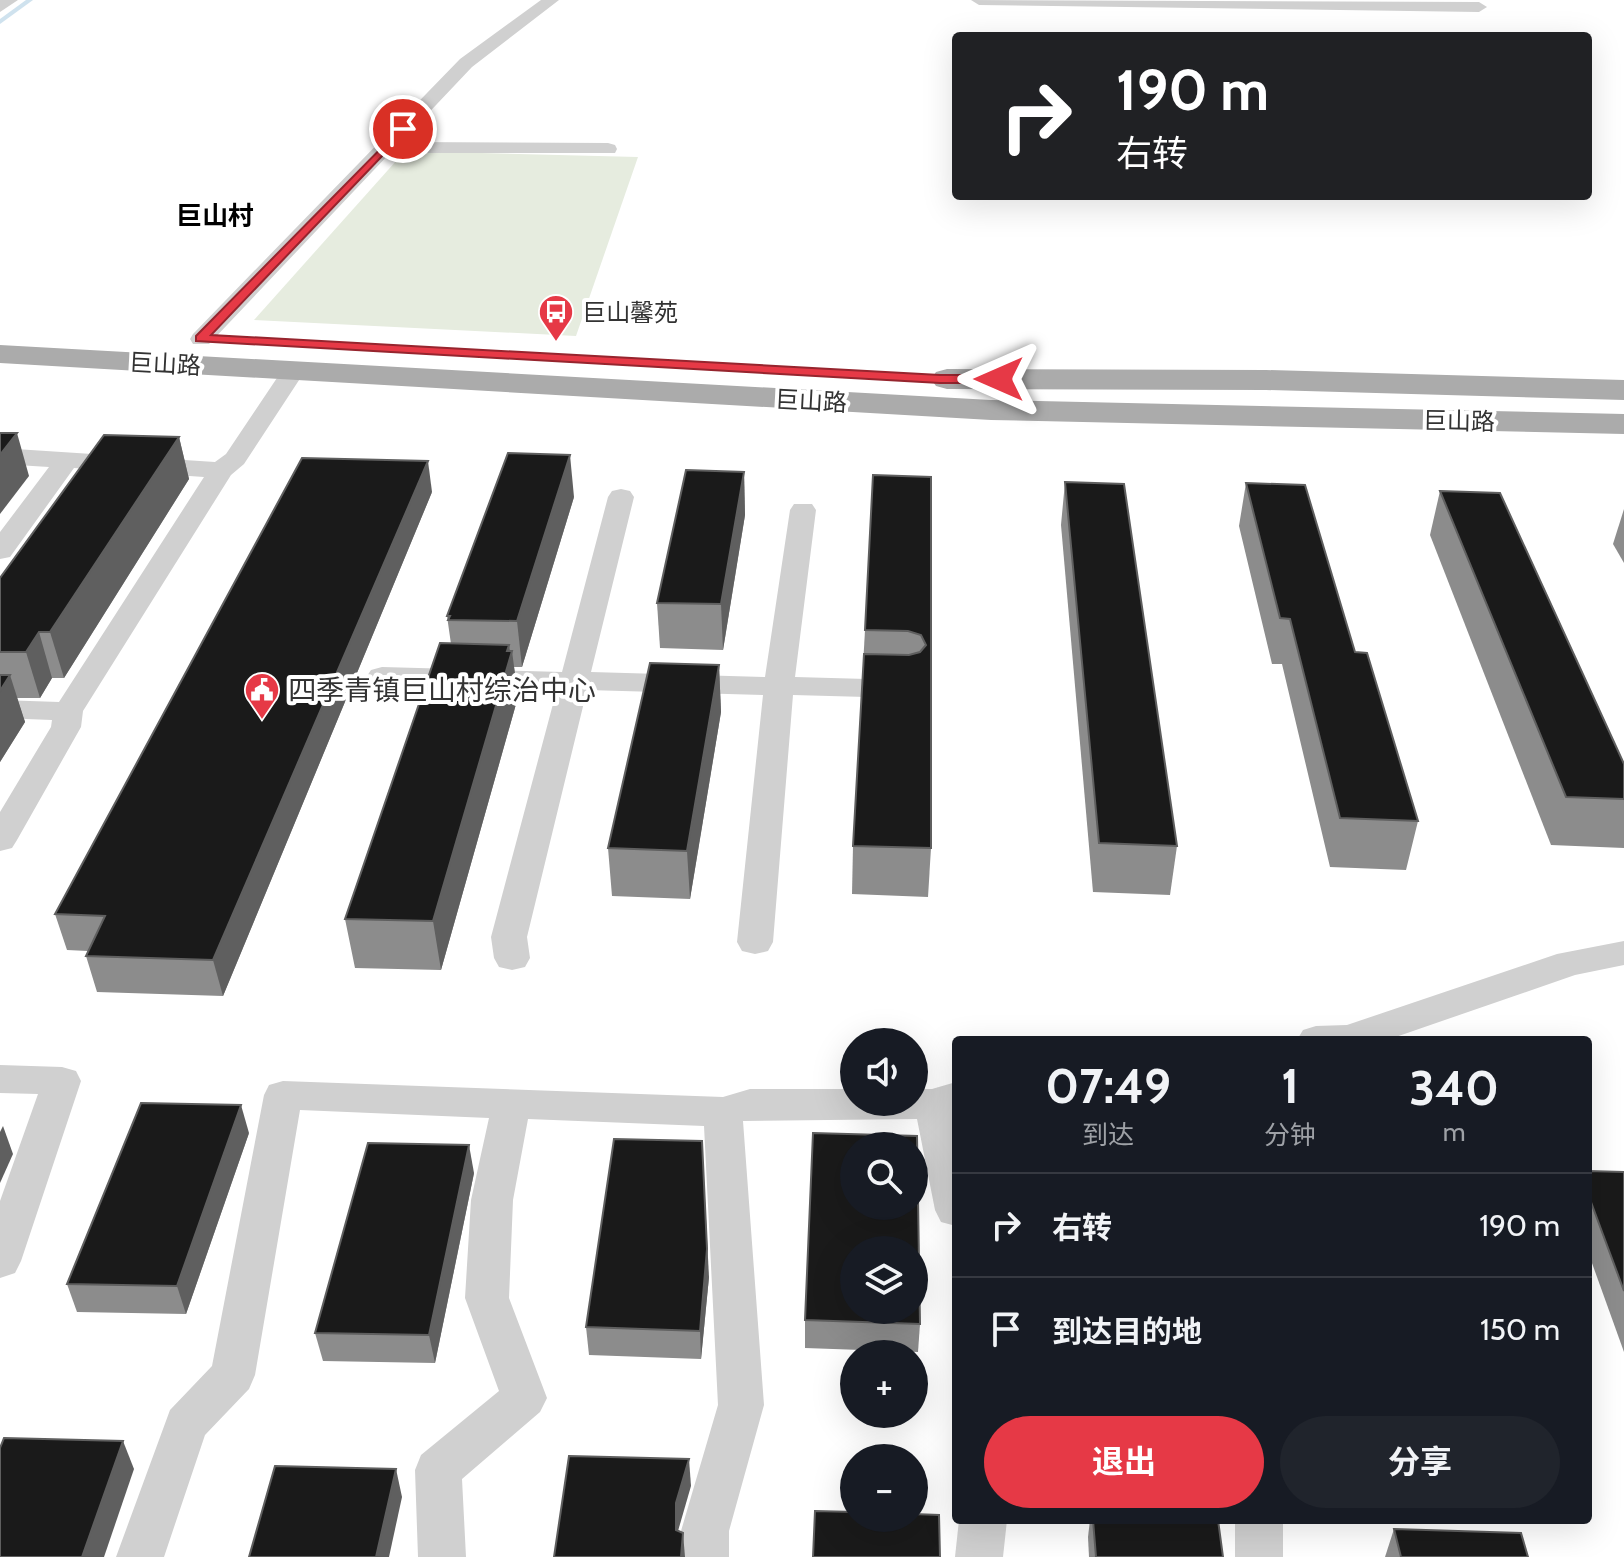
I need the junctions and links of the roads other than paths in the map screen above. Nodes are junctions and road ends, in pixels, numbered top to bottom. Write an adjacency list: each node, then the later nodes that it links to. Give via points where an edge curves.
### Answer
1 (8, 0): 5 (street)
2 (551, 0): 7 (street, via 466,63)
3 (979, 0): 4 (street)
4 (1228, 1): 6 (street)
5 (0, 6)
6 (1480, 9)
7 (386, 147): 8 (street); 10 (street)
8 (608, 149)
9 (0, 325): 10 (main road, 巨山路)
10 (201, 339): 13 (main road, 巨山路, via 940,379 1266,380)
11 (0, 354): 12 (main road, 巨山路)
12 (293, 371): 14 (main road, 巨山路, via 991,410); 17 (street, via 235,459)
13 (1624, 390)
14 (1624, 424)
15 (0, 456): 16 (street)
16 (67, 460): 17 (street); 20 (street)
17 (221, 470): 26 (street)
18 (621, 497): 22 (street)
19 (803, 510): 23 (street)
20 (0, 551)
21 (382, 676): 22 (street)
22 (573, 681): 23 (street); 30 (street, via 509,937)
23 (779, 685): 24 (street); 28 (street)
24 (906, 689)
25 (0, 709): 26 (street)
26 (68, 711): 27 (street, via 66,727)
27 (0, 840)
28 (755, 942)
29 (1624, 953): 31 (street, via 1570,963)
30 (512, 958)
31 (1358, 1036)
32 (0, 1079): 37 (street, via 62,1081)
33 (944, 1100): 35 (street, via 750,1104); 36 (street)
34 (511, 1104): 35 (street); 40 (street, via 283,1095 233,1375 186,1424); 41 (street, via 492,1200 487,1298 524,1398 438,1470)
35 (723, 1112): 42 (street, via 741,1405 705,1531)
36 (952, 1173)
37 (0, 1261)
38 (983, 1524): 43 (street)
39 (1259, 1524): 44 (street)
40 (140, 1557)
41 (442, 1557)
42 (705, 1557)
43 (979, 1557)
44 (1259, 1557)

